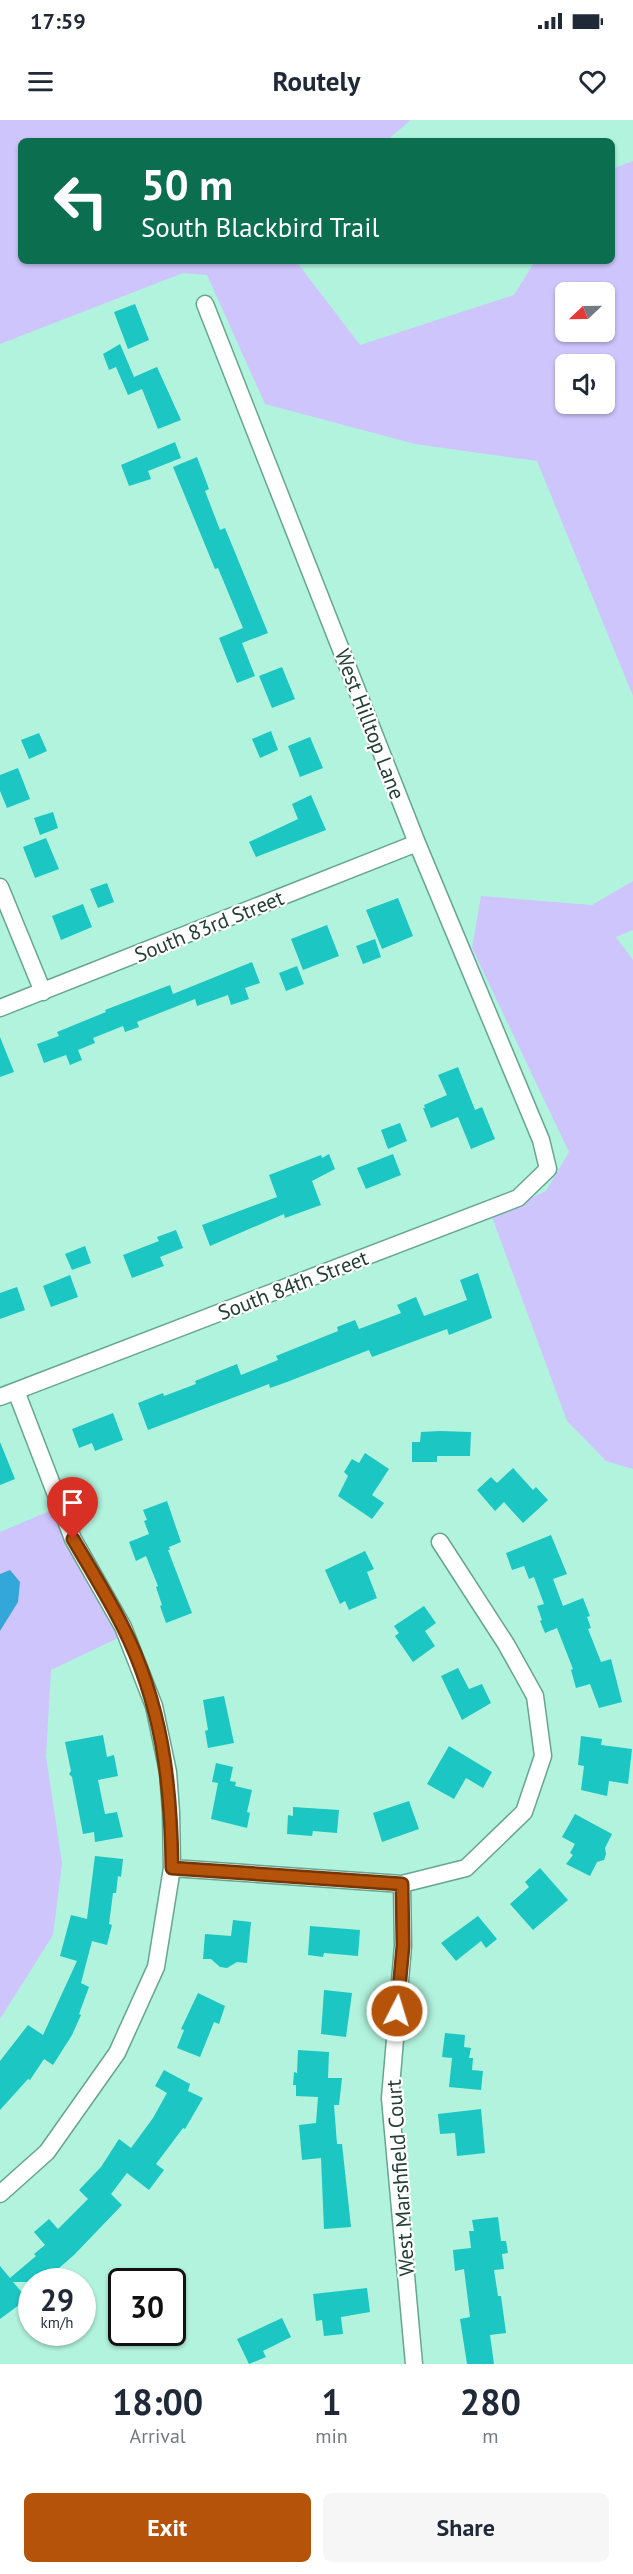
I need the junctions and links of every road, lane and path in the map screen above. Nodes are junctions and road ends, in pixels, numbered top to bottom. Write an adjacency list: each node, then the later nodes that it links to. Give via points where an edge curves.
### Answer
1 (205, 304): 2 (street, West Hilltop Lane)
2 (417, 843): 4 (street, South 83rd Street); 6 (street, West Hilltop Lane)
3 (0, 887): 4 (street)
4 (44, 992): 5 (street, South 83rd Street)
5 (0, 1008)
6 (541, 1140): 7 (street, South 84th Street, via 548,1169 518,1198)
7 (8, 1394): 9 (street, via 73,1539 123,1627 154,1706 168,1772)
8 (440, 1542): 10 (street, via 535,1696 543,1756 524,1812 466,1868)
9 (172, 1868): 10 (street); 11 (street, via 156,1967 117,2053 47,2152)
10 (402, 1884): 12 (street, West Marshfield Court, via 403,1946 390,2098)
11 (0, 2194)
12 (414, 2364)

